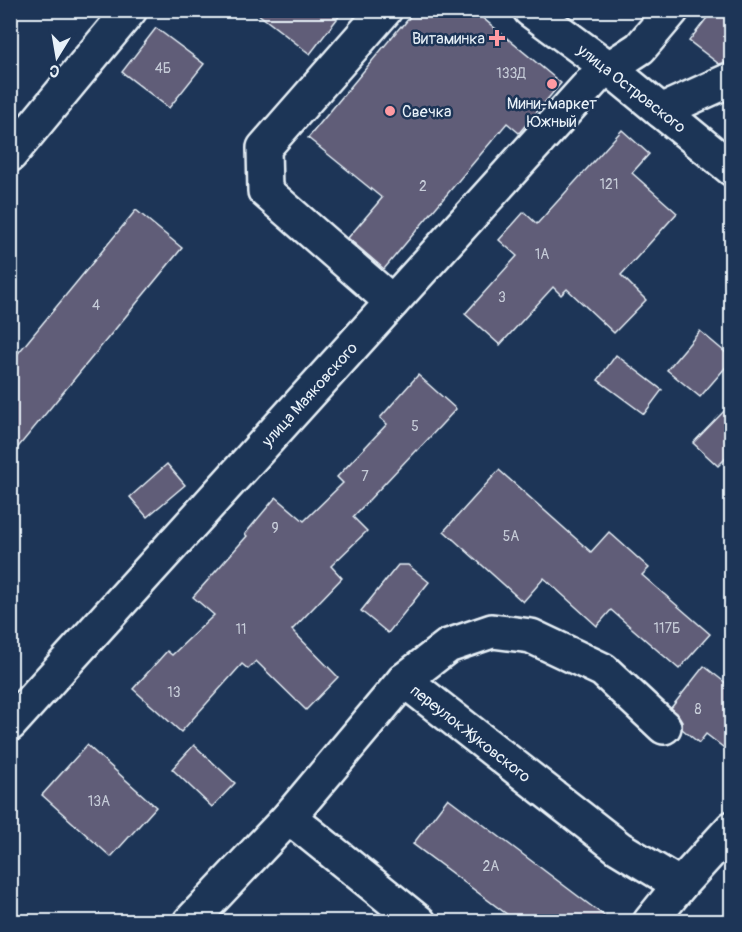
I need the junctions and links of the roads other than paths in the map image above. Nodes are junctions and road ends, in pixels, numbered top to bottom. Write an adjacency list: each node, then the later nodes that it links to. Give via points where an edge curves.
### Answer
1 (130, 10): 8 (street)
2 (385, 10): 10 (street, via 264,148 265,191)
3 (530, 10): 5 (street, улица Островского)
4 (672, 10): 5 (street, улица Маяковского, via 640,48)
5 (610, 69): 7 (street, улица Островского); 10 (street, улица Маяковского, via 597,76)
6 (732, 79): 7 (street)
7 (661, 111): 9 (street, улица Островского)
8 (10, 155)
9 (732, 169)
10 (392, 302): 12 (street, улица Маяковского)
11 (405, 681): 13 (street, via 448,645 492,631 531,636 603,670); 14 (street, переулок Жуковского); 16 (street, переулок Жуковского, via 619,848)
12 (10, 724)
13 (664, 727)
14 (289, 817): 17 (street, переулок Жуковского); 18 (street)
15 (732, 828): 16 (street)
16 (680, 885): 19 (street)
17 (190, 921)
18 (419, 921)
19 (650, 921)

